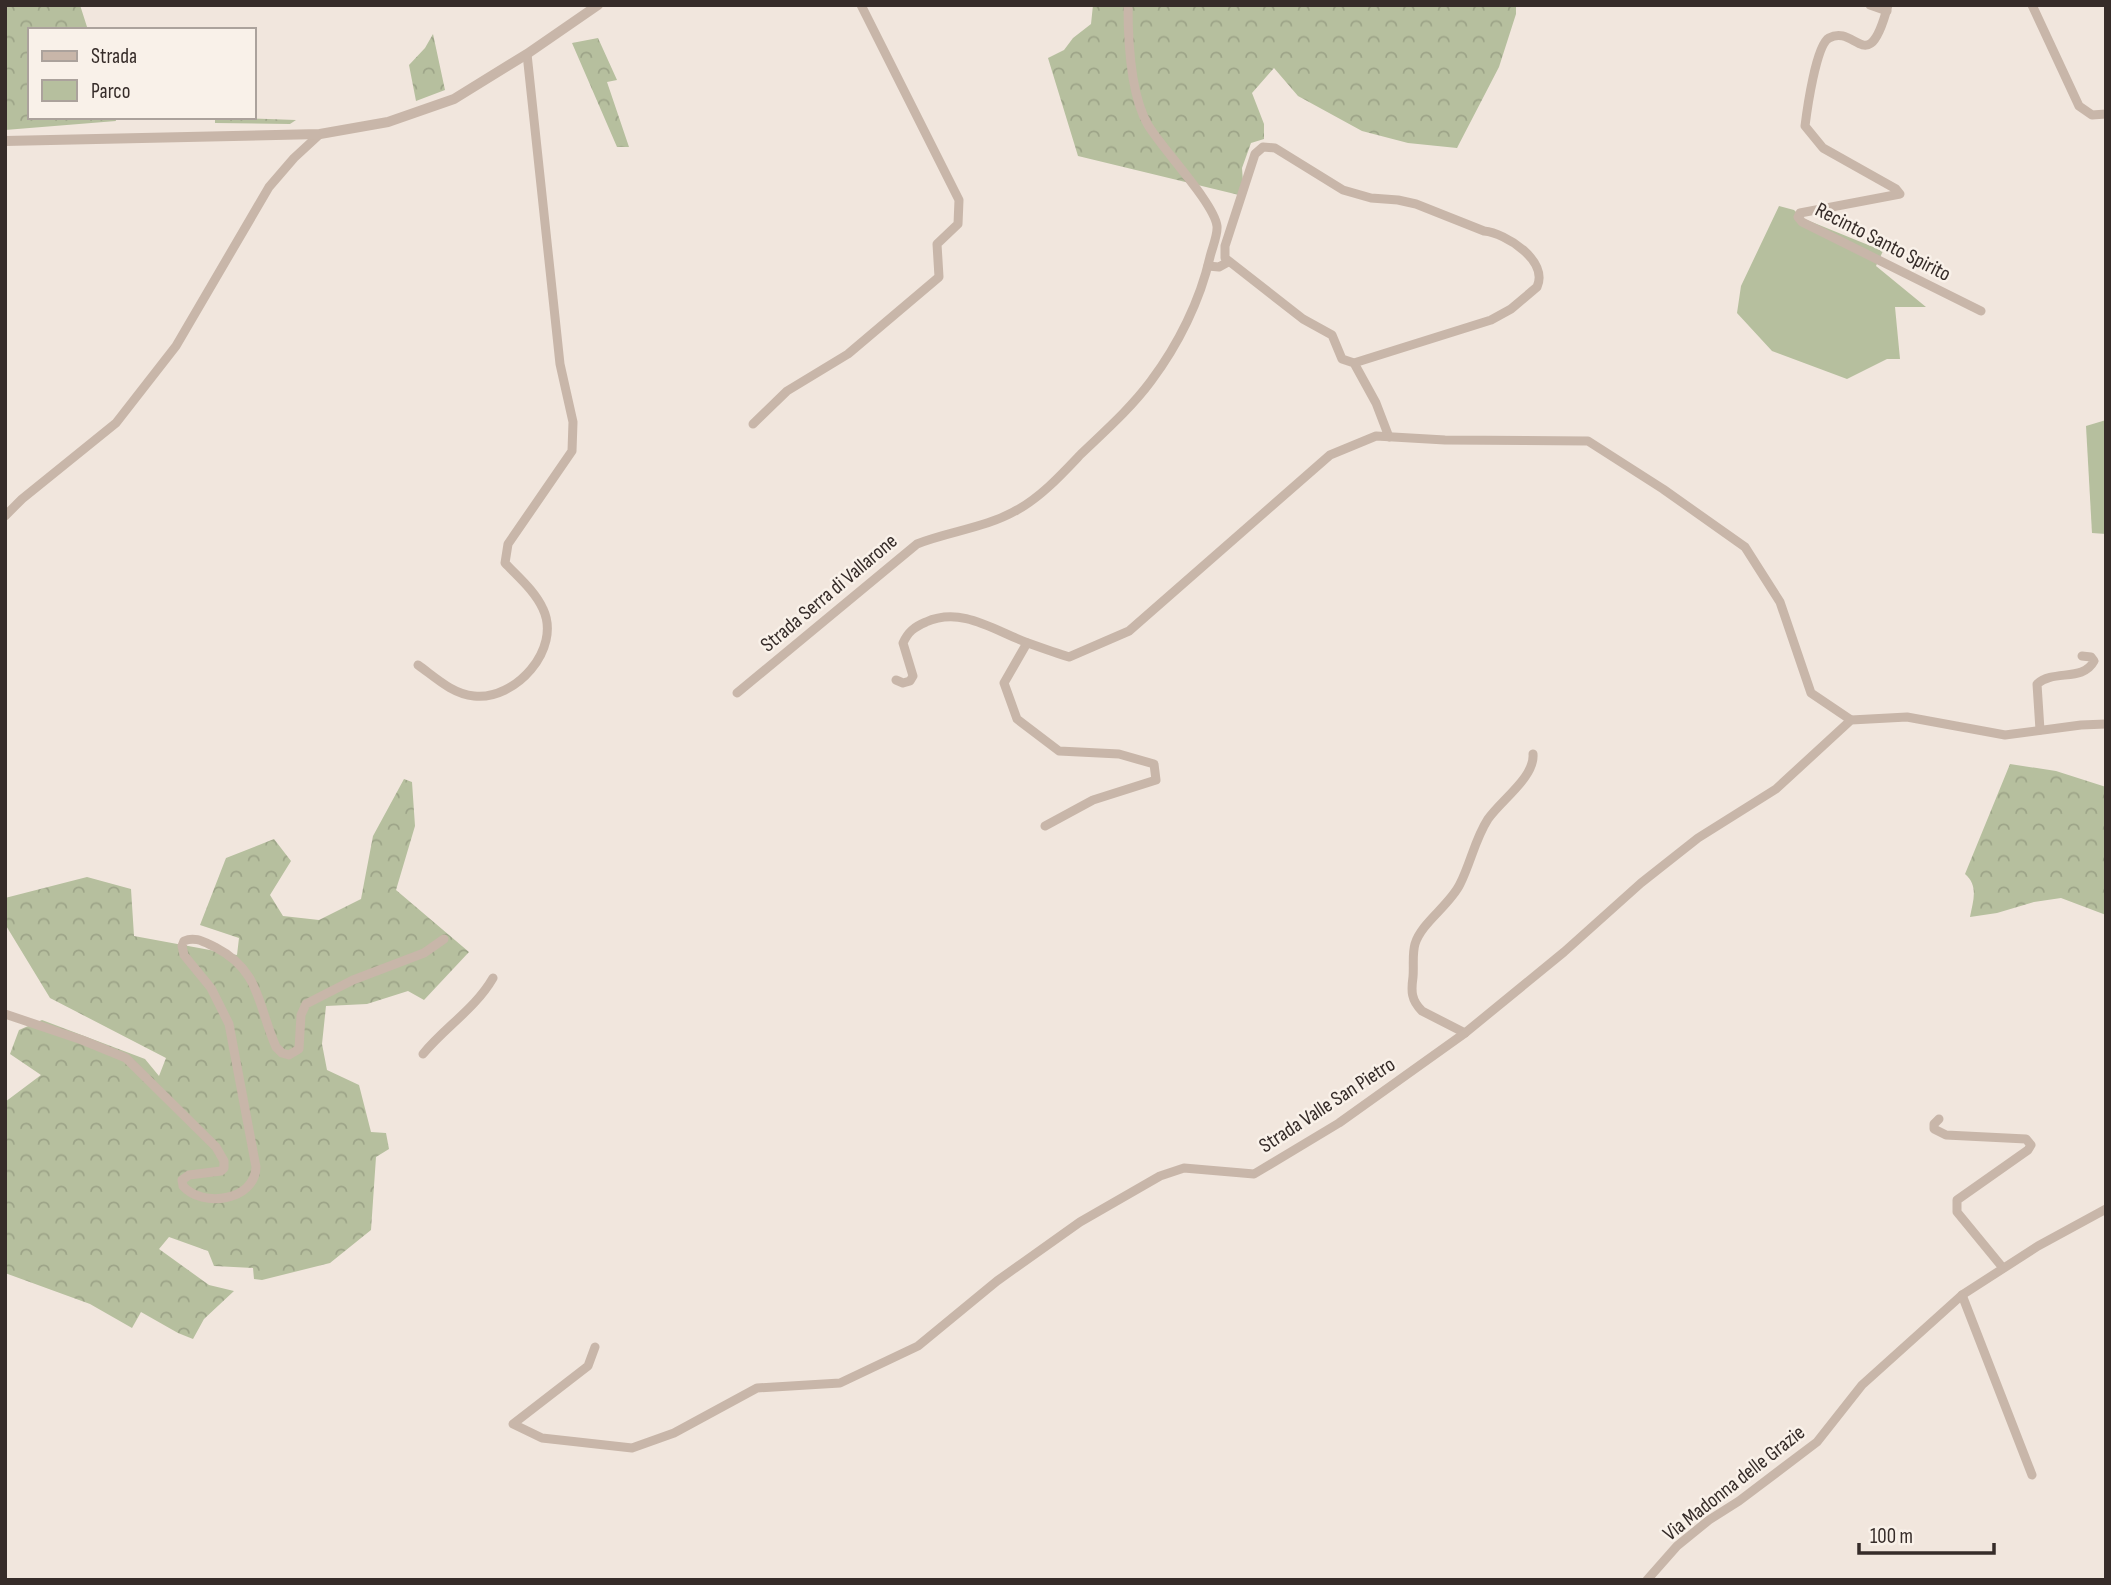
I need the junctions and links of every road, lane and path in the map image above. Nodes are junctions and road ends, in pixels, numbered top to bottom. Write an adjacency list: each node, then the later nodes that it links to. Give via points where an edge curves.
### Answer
1 (598, 5): 7 (street)
2 (861, 5): 15 (street, via 959,200 958,224 937,244 939,277 848,354 787,391)
3 (1128, 5): 12 (street, Strada Serra di Vallarone, via 1132,68 1146,122 1205,200 1217,227)
4 (1870, 5): 6 (street)
5 (2032, 5): 8 (street, via 2079,106 2092,116)
6 (1887, 8): 13 (street, Recinto Santo Spirito, via 1872,44 1839,36 1825,41 1811,85 1805,126 1823,148 1900,194 1798,217)
7 (527, 54): 9 (street, via 454,99 426,110); 20 (street, via 560,364 573,422 572,451 508,544 505,563 544,611 547,636 536,662 499,695 474,696 451,689)
8 (2106, 114)
9 (320, 134): 10 (street); 17 (street, via 270,187 176,346 116,423)
10 (5, 141)
11 (1228, 262): 12 (street); 14 (street, via 1303,319 1332,335 1342,359); 14 (street, via 1225,246 1255,154 1267,146 1343,190 1416,204 1495,232 1535,263 1537,287 1501,315)
12 (1208, 266): 22 (street, Strada Serra di Vallarone, via 1191,314 1151,382 1061,474 1008,515 911,548)
13 (1981, 310)
14 (1354, 363): 16 (street)
15 (753, 424)
16 (1389, 437): 18 (street, via 1376,436 1330,455 1129,631 1069,657); 23 (street, via 1588,441 1745,547 1780,602 1811,693)
17 (5, 516)
18 (1027, 643): 21 (street, via 973,620 938,617 907,635 903,643 913,676 910,681); 27 (street, via 1004,683 1017,719 1059,751 1119,754 1154,764 1156,780 1093,800)
19 (2082, 656): 25 (street, via 2094,661 2087,670 2055,675 2038,684)
20 (418, 665)
21 (896, 680)
22 (737, 693)
23 (1851, 720): 25 (street, via 1907,717 2005,735); 31 (street, Strada Valle San Pietro, via 1776,789 1698,838)
24 (2106, 724): 25 (street)
25 (2040, 730)
26 (1533, 754): 31 (street, via 1532,768 1478,837 1452,898 1415,945 1410,990 1417,1005)
27 (1045, 826)
28 (444, 940): 30 (street, via 306,1004 299,1049 289,1055 276,1046 255,985 243,967 197,939 184,941 184,955 211,988 229,1024 256,1167 252,1184 224,1197 196,1195 183,1186 181,1180 186,1177 221,1171 224,1161 210,1140 137,1067 115,1052)
29 (493, 978): 32 (street, via 474,1006)
30 (5, 1014)
31 (1465, 1033): 37 (street, Strada Valle San Pietro, via 1339,1123 1254,1174 1184,1168 1160,1176 1080,1222 997,1281 918,1346 840,1383 757,1388 674,1433 632,1448 542,1438 513,1424 588,1366)
32 (423, 1054)
33 (1939, 1119): 35 (street, via 1934,1129 1946,1135 2030,1142 2028,1150 1956,1200 1957,1212)
34 (2106, 1209): 35 (street, Via Madonna delle Grazie)
35 (2003, 1268): 36 (street, Via Madonna delle Grazie)
36 (1962, 1295): 38 (street); 39 (street, Via Madonna delle Grazie, via 1862,1385 1817,1442 1709,1520)
37 (595, 1347)
38 (2032, 1475)
39 (1647, 1580)

